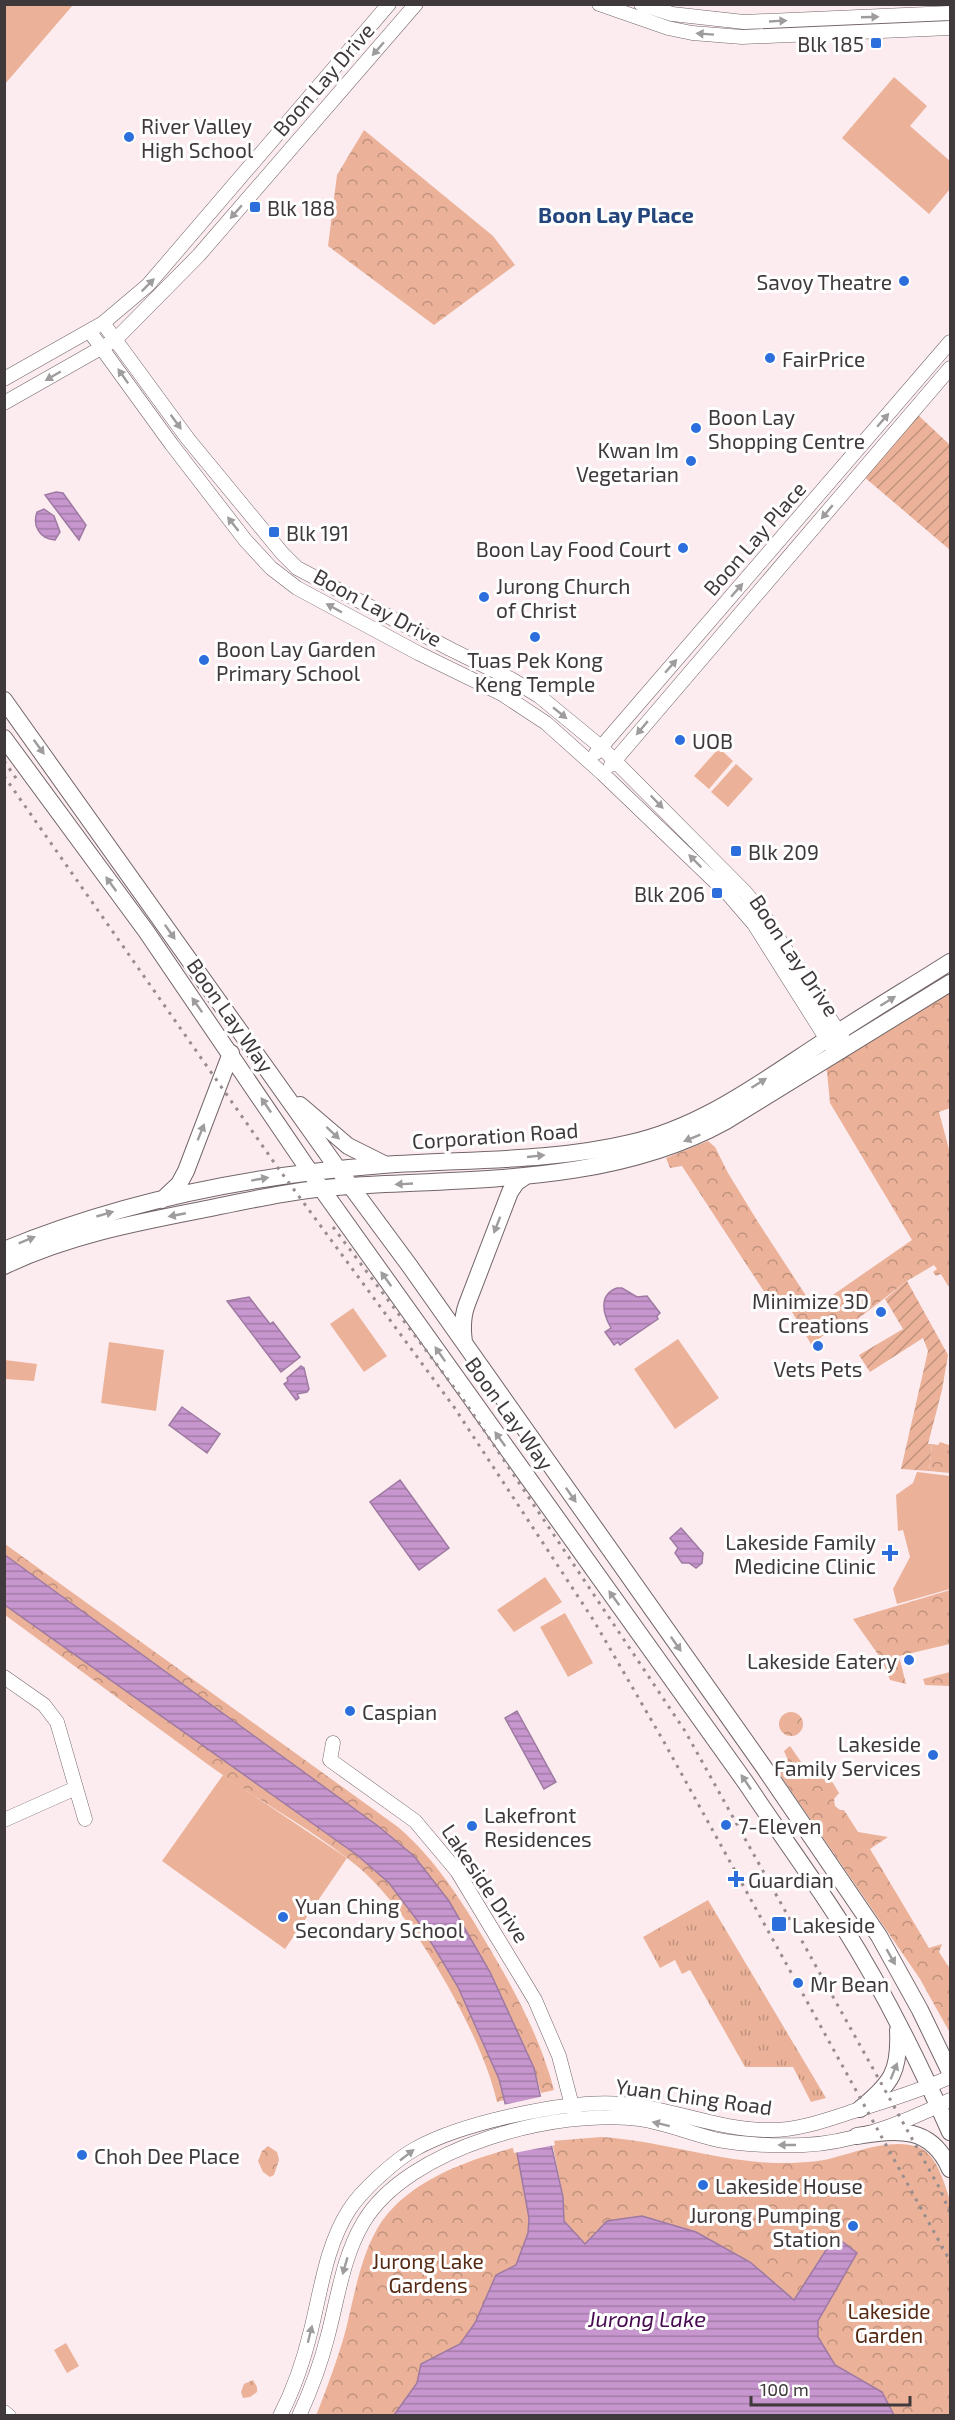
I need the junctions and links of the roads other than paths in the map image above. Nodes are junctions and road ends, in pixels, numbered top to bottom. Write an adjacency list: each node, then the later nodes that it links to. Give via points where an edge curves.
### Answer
1 (388, 4): 7 (street, Boon Lay Drive, one-way to 1, via 148,285)
2 (416, 4): 9 (street, Boon Lay Drive, one-way to 9, via 199,255)
3 (599, 4): 6 (street, one-way to 3, via 742,37 668,28)
4 (641, 4): 5 (street, one-way to 5, via 672,14 744,22)
5 (951, 13)
6 (951, 28)
7 (104, 323): 8 (street, Boon Lay Drive); 9 (street, Boon Lay Drive)
8 (90, 332): 11 (street, Boon Lay Drive); 13 (street, Boon Lay Drive)
9 (115, 340): 11 (street, Boon Lay Drive); 14 (street, Boon Lay Drive)
10 (951, 342): 17 (street, Boon Lay Place, one-way to 10)
11 (101, 348): 15 (street, Boon Lay Drive, one-way to 15); 16 (street, Boon Lay Drive, one-way to 11)
12 (951, 368): 18 (street, Boon Lay Place)
13 (4, 379)
14 (156, 396): 16 (street); 19 (street, Boon Lay Drive, one-way to 19, via 297,568)
15 (4, 403)
16 (144, 406): 20 (street, Boon Lay Drive, one-way to 16, via 297,588 271,568 246,541)
17 (831, 479): 18 (street, via 841,484); 23 (street, Boon Lay Place, one-way to 17)
18 (844, 492): 25 (street, Boon Lay Place, one-way to 25)
19 (392, 618): 20 (street, via 384,627); 21 (street, Boon Lay Drive)
20 (386, 636): 22 (street, Boon Lay Drive)
21 (450, 649): 22 (street, via 452,659); 27 (street, Boon Lay Drive, one-way to 27, via 539,696)
22 (445, 666): 29 (street, Boon Lay Drive, via 546,723)
23 (643, 698): 25 (street, via 646,705); 27 (street, Boon Lay Place)
24 (4, 700): 35 (main road, Boon Lay Way, one-way to 35)
25 (658, 709): 28 (street, Boon Lay Place, one-way to 28)
26 (4, 738): 34 (main road, Boon Lay Way, one-way to 26)
27 (601, 747): 28 (street, Boon Lay Drive); 29 (street, Boon Lay Place)
28 (616, 760): 30 (street, Boon Lay Place); 33 (street, Boon Lay Drive, one-way to 33, via 761,911)
29 (589, 761): 30 (street, Boon Lay Drive)
30 (603, 774): 33 (street, Boon Lay Drive, one-way to 30, via 729,895)
31 (951, 962): 33 (main road, Corporation Road, one-way to 31)
32 (951, 983): 33 (main road, Corporation Road)
33 (837, 1042): 36 (main road, Corporation Road)
34 (231, 1053): 39 (main road, Boon Lay Way, one-way to 34); 44 (main road, one-way to 34, via 186,1171)
35 (288, 1096): 37 (main road, one-way to 37, via 348,1146); 38 (main road, Boon Lay Way)
36 (713, 1120): 37 (main road, Corporation Road, one-way to 36, via 591,1150); 40 (main road, Corporation Road, one-way to 40, via 657,1152)
37 (387, 1165): 38 (main road, Corporation Road)
38 (338, 1169): 39 (main road, Corporation Road); 41 (main road, Boon Lay Way)
39 (310, 1171): 42 (main road, Boon Lay Way); 44 (main road, Corporation Road, one-way to 39)
40 (526, 1176): 41 (main road, Corporation Road, one-way to 41); 48 (main road, one-way to 48, via 510,1192 463,1315)
41 (350, 1186): 42 (main road, Corporation Road); 48 (main road, Boon Lay Way)
42 (321, 1188): 43 (main road, Corporation Road); 45 (main road, Boon Lay Way)
43 (280, 1194): 45 (main road, via 314,1199); 47 (main road, Corporation Road, one-way to 47, via 100,1232)
44 (162, 1200): 46 (main road, Corporation Road, one-way to 44, via 58,1227)
45 (344, 1220): 55 (main road, Boon Lay Way, one-way to 45, via 844,1927 746,1783)
46 (4, 1250)
47 (4, 1266)
48 (465, 1344): 54 (main road, Boon Lay Way, one-way to 54, via 879,1936)
49 (4, 1677): 51 (street, via 50,1711 57,1722)
50 (333, 1743): 62 (street, Lakeside Drive, via 330,1760 415,1821 457,1870 535,2000 559,2056)
51 (76, 1788): 52 (street); 53 (street)
52 (85, 1819)
53 (4, 1820)
54 (920, 2010): 56 (main road); 57 (main road, Boon Lay Way)
55 (896, 2020): 59 (main road, Boon Lay Way); 61 (main road, one-way to 55, via 879,2094 895,2073 899,2049)
56 (951, 2041)
57 (951, 2072)
58 (951, 2077): 59 (street, Yuan Ching Road)
59 (929, 2087): 60 (main road, Boon Lay Way); 61 (street, Yuan Ching Road)
60 (945, 2103): 64 (main road, Boon Lay Way); 65 (street, Yuan Ching Road)
61 (860, 2109): 62 (street, Yuan Ching Road, via 798,2127 769,2130 619,2103)
62 (574, 2112): 63 (street, Yuan Ching Road); 65 (street, Yuan Ching Road, one-way to 62, via 814,2144 769,2145 718,2139 642,2120)
63 (508, 2124): 69 (street, Yuan Ching Road, one-way to 63, via 307,2344 332,2245 356,2199 414,2149 447,2135); 70 (street, Yuan Ching Road, one-way to 70, via 423,2168 397,2186 364,2221 346,2263 324,2351)
64 (951, 2132)
65 (857, 2136): 66 (main road, via 882,2132 916,2134 939,2148)
66 (951, 2169)
67 (4, 2412): 68 (street)
68 (9, 2415)
69 (280, 2415)
70 (299, 2415)

